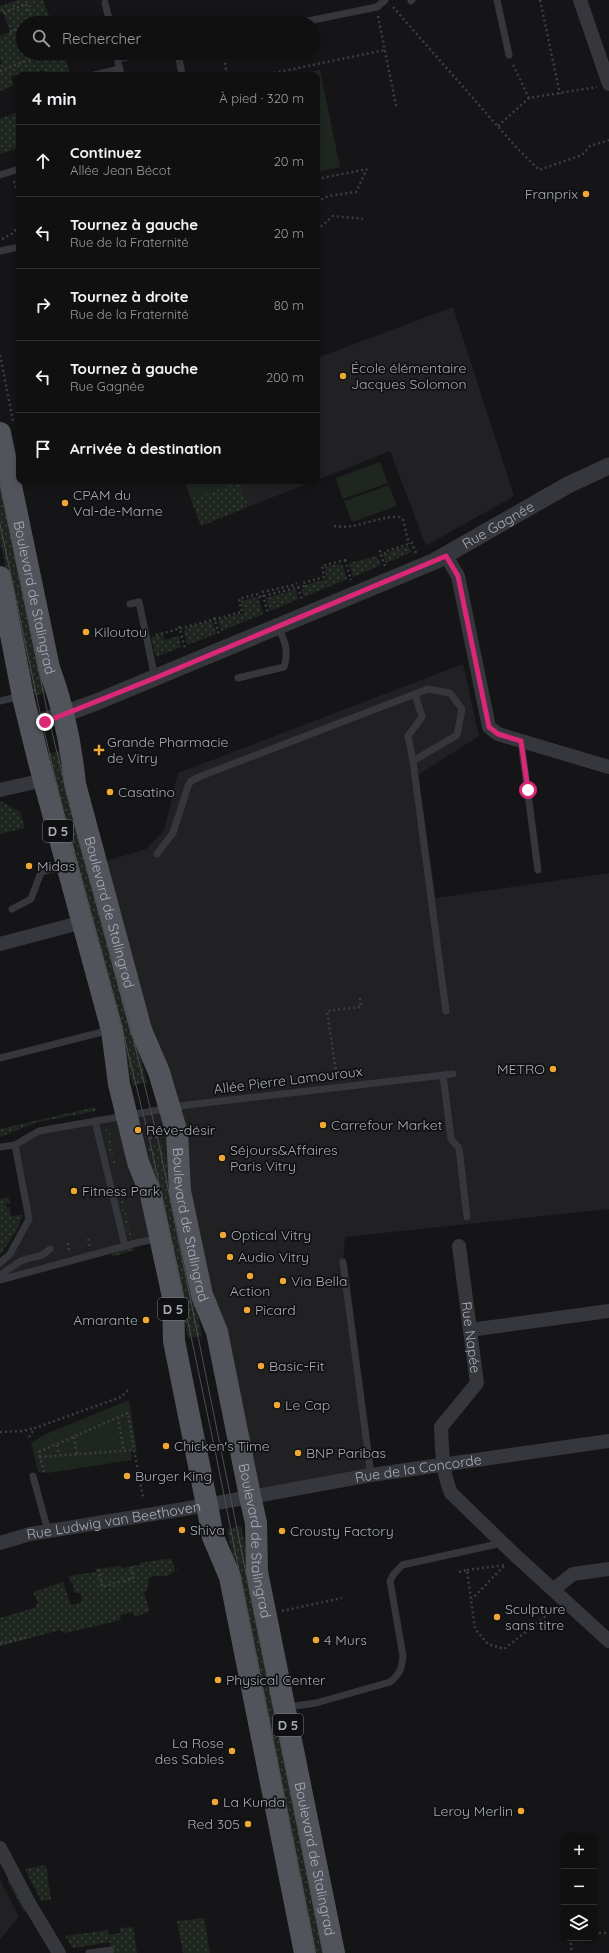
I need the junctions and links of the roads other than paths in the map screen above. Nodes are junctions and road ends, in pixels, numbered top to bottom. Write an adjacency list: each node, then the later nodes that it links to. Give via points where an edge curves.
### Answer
1 (385, 0): 6 (lane, via 377,7)
2 (497, 0): 7 (lane)
3 (580, 0): 12 (street)
4 (105, 3): 5 (lane)
5 (108, 16)
6 (320, 19)
7 (508, 55)
8 (118, 60): 10 (lane)
9 (179, 60): 11 (lane)
10 (120, 72)
11 (181, 72)
12 (605, 85)
13 (16, 170): 14 (lane)
14 (0, 175)
15 (16, 248): 16 (lane)
16 (0, 251)
17 (7, 431): 19 (main road, Boulevard de Stalingrad / D 5)
18 (609, 466): 21 (street, Rue Gagnée, via 568,485)
19 (16, 483)
20 (16, 484): 30 (main road, Boulevard de Stalingrad / D 5, via 48,668)
21 (446, 556): 24 (street, Rue Gagnée); 32 (street, via 458,576 489,727 498,734)
22 (0, 577): 28 (main road, Boulevard de Stalingrad / D 5)
23 (130, 604): 25 (lane, via 139,602)
24 (273, 620): 25 (street, Rue Gagnée); 26 (lane, via 287,648 284,667)
25 (155, 678): 30 (street, Rue Gagnée)
26 (238, 678)
27 (415, 694): 33 (lane, via 422,717 408,736); 33 (lane, via 428,689 450,693 462,709 457,735); 37 (lane, via 191,781 173,833)
28 (23, 696): 29 (lane); 31 (main road, Boulevard de Stalingrad / D 5)
29 (0, 701)
30 (63, 715): 31 (street, Rue Gagnée); 48 (main road, Boulevard de Stalingrad / D 5, via 72,753 75,784 141,1030 159,1072)
31 (30, 726): 35 (main road, Boulevard de Stalingrad / D 5)
32 (521, 741): 34 (street); 39 (lane)
33 (413, 761): 43 (lane)
34 (609, 767)
35 (44, 780): 36 (street); 38 (main road, Boulevard de Stalingrad / D 5)
36 (0, 790)
37 (157, 854)
38 (66, 866): 40 (lane, via 41,872 31,899); 41 (main road, Boulevard de Stalingrad / D 5)
39 (538, 870)
40 (12, 909)
41 (83, 922): 42 (street); 44 (main road, Boulevard de Stalingrad / D 5)
42 (0, 944)
43 (446, 1011)
44 (112, 1030): 45 (lane); 49 (main road, Boulevard de Stalingrad / D 5)
45 (0, 1058)
46 (453, 1074): 47 (lane, Allée Pierre Lamouroux)
47 (443, 1075): 48 (lane, Allée Pierre Lamouroux); 53 (lane, via 452,1139 459,1148)
48 (170, 1108): 49 (lane, Allée Pierre Lamouroux); 68 (main road, Boulevard de Stalingrad / D 5, via 177,1133 180,1190 202,1294 217,1332)
49 (126, 1116): 50 (lane, Allée Pierre Lamouroux); 54 (main road, Boulevard de Stalingrad / D 5, via 138,1162 152,1196)
50 (95, 1121): 51 (lane, Allée Pierre Lamouroux, via 39,1131); 55 (lane)
51 (15, 1145): 52 (lane); 59 (lane, via 30,1219 10,1254)
52 (0, 1147)
53 (467, 1217)
54 (161, 1239): 55 (lane); 70 (main road, Boulevard de Stalingrad / D 5, via 173,1297 174,1341)
55 (125, 1246): 61 (lane)
56 (459, 1246): 63 (street, Rue Napée)
57 (50, 1250): 60 (lane, via 38,1258 23,1260)
58 (344, 1262): 66 (lane)
59 (0, 1263)
60 (0, 1275)
61 (0, 1280)
62 (609, 1311): 63 (street)
63 (470, 1330): 65 (street, Rue Napée, via 477,1383 441,1427)
64 (609, 1441): 65 (street, Rue de la Concorde)
65 (443, 1464): 66 (street, Rue de la Concorde); 72 (street, Rue Napée, via 451,1493)
66 (371, 1474): 68 (street, Rue de la Concorde)
67 (33, 1476): 71 (lane)
68 (250, 1496): 69 (street, Rue de la Concorde); 77 (main road, Boulevard de Stalingrad / D 5, via 256,1523 257,1572)
69 (228, 1501): 70 (street, Rue Ludwig van Beethoven)
70 (207, 1505): 71 (street, Rue Ludwig van Beethoven); 82 (main road, Boulevard de Stalingrad / D 5, via 214,1536 230,1577)
71 (48, 1531): 73 (street, Rue Ludwig van Beethoven)
72 (502, 1542): 75 (street, Rue Napée); 77 (lane, via 402,1565 393,1575 390,1581 403,1656 402,1668 390,1682 316,1703)
73 (0, 1543)
74 (609, 1569): 75 (street, via 573,1574)
75 (554, 1589): 76 (street, Rue Napée)
76 (609, 1641)
77 (284, 1707): 83 (main road, Boulevard de Stalingrad / D 5)
78 (0, 1848): 80 (street)
79 (111, 1950): 81 (lane)
80 (59, 1953)
81 (89, 1953)
82 (305, 1953)
83 (334, 1953)

